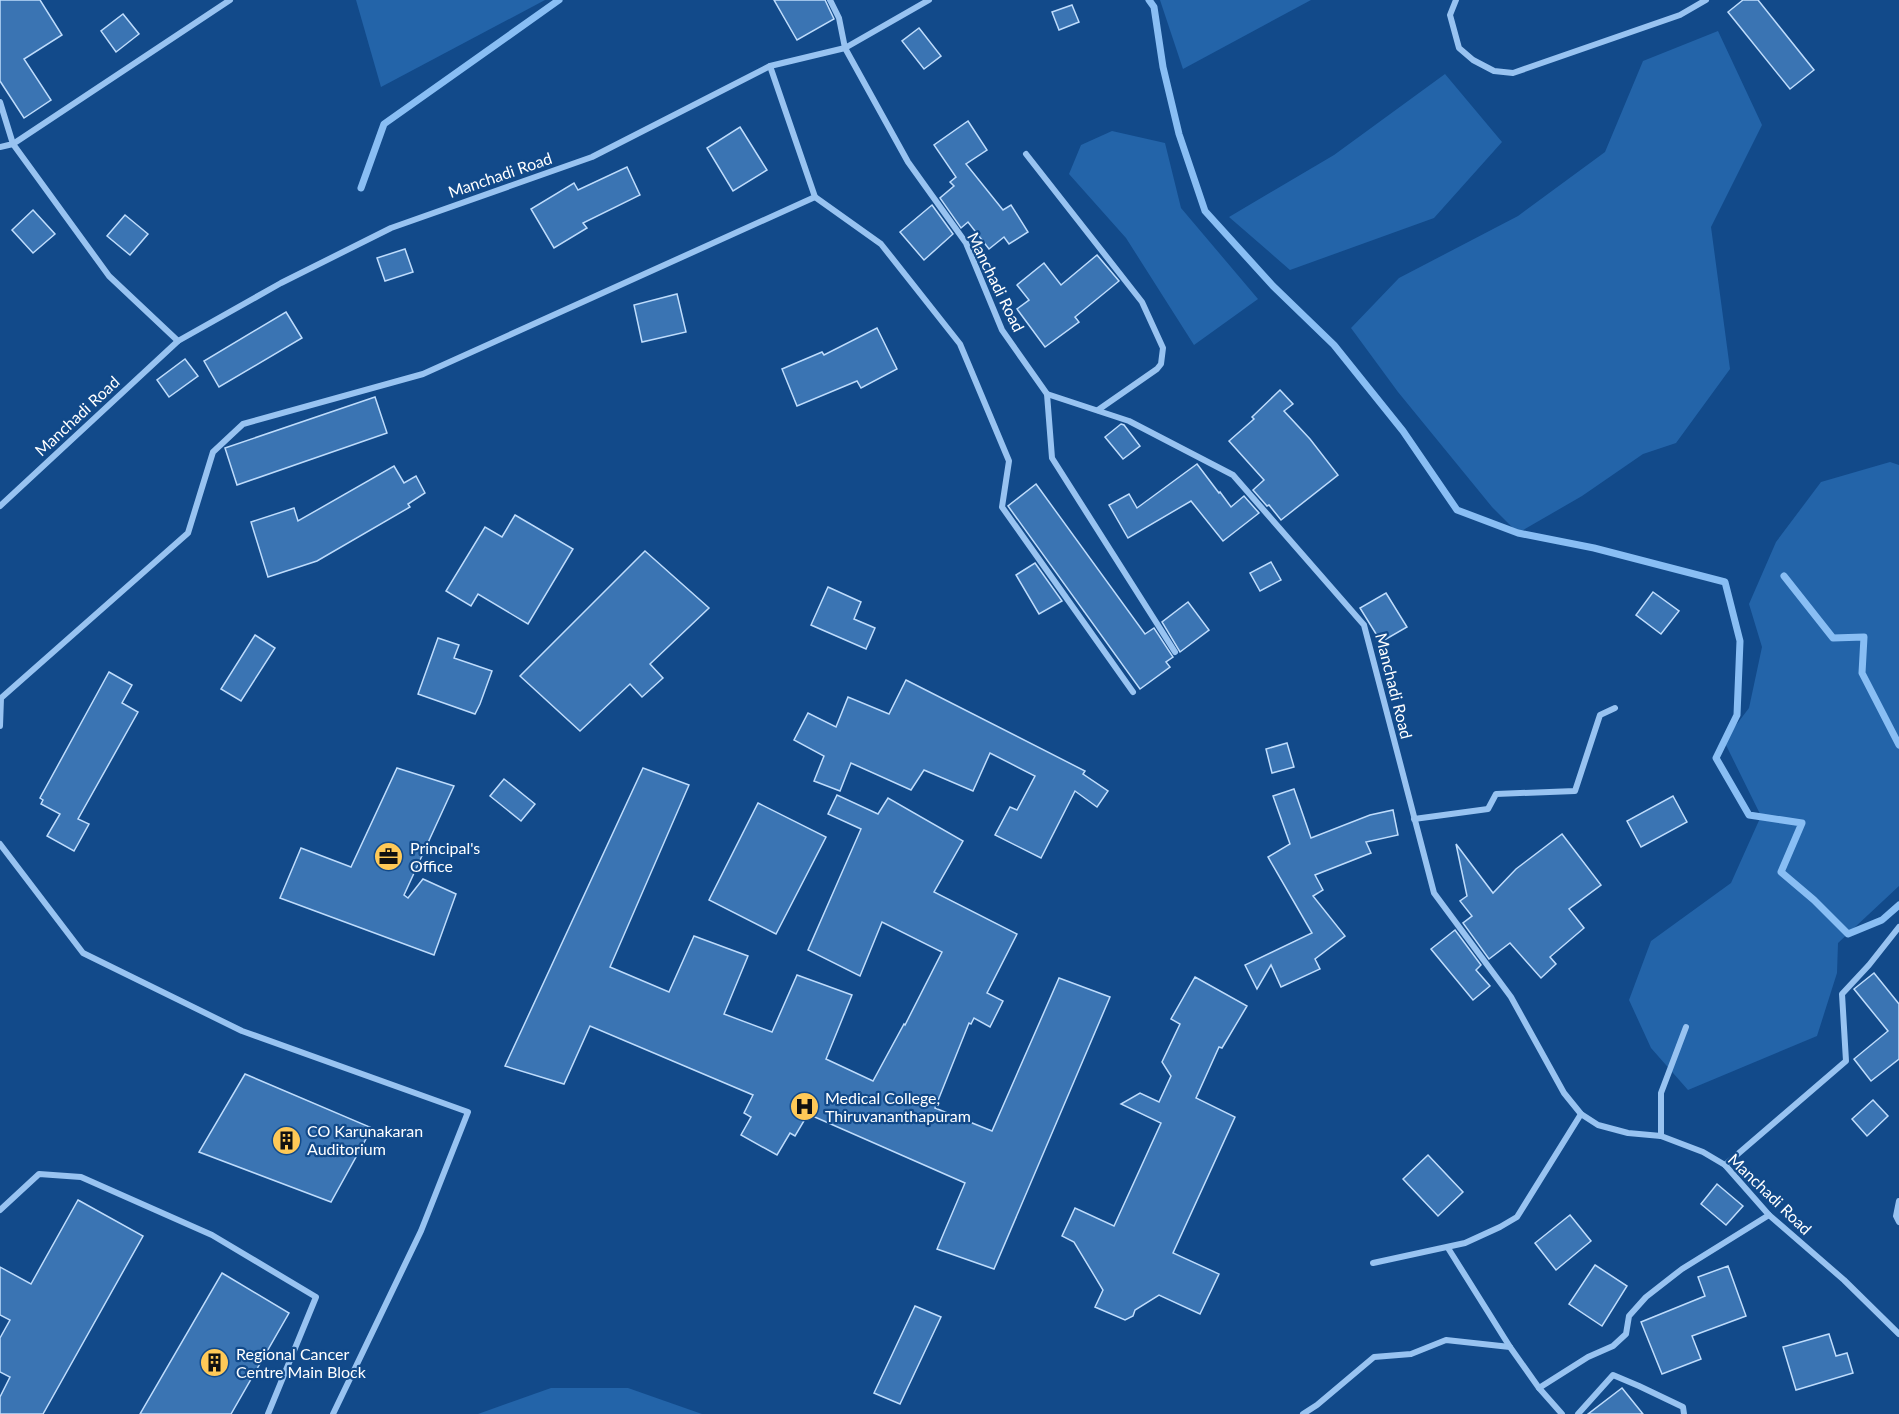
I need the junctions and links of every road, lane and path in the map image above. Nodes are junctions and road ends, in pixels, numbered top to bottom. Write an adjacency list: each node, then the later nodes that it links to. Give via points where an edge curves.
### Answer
1 (230, 0): 9 (street)
2 (830, 0): 6 (street, via 839,18)
3 (929, 0): 6 (street)
4 (1456, 0): 5 (street, via 1450,15 1459,48 1494,71 1513,73 1680,15)
5 (1706, 0)
6 (845, 48): 7 (street, Manchadi Road); 14 (street, Manchadi Road, via 908,162 966,243 1002,330)
7 (770, 66): 12 (street); 13 (street, Manchadi Road, via 592,157 391,228)
8 (0, 102): 9 (street)
9 (13, 144): 10 (street); 13 (street, via 109,276)
10 (0, 147)
11 (1026, 154): 15 (street, via 1142,302 1163,348 1157,369)
12 (815, 197): 18 (street, via 881,244 960,344 1009,461 1002,507); 20 (street, via 423,374 243,424 213,452 188,533 1,698)
13 (178, 341): 16 (street, Manchadi Road)
14 (1047, 394): 15 (street, Manchadi Road); 17 (street, via 1052,458)
15 (1098, 410): 21 (street, Manchadi Road, via 1129,421 1233,475 1364,625)
16 (0, 507)
17 (1175, 652)
18 (1133, 692)
19 (1615, 708): 21 (street, via 1600,715 1575,791 1496,794 1488,809)
20 (0, 726)
21 (1414, 819): 25 (street, Manchadi Road, via 1434,893 1512,997 1564,1093)
22 (0, 844): 38 (street, via 83,953 242,1031 468,1112 421,1232)
23 (1899, 927): 27 (street, via 1842,994 1846,1061)
24 (1686, 1027): 26 (street, via 1661,1093)
25 (1581, 1114): 26 (street, Manchadi Road, via 1607,1128); 32 (street, via 1517,1217)
26 (1661, 1136): 27 (street, Manchadi Road)
27 (1725, 1164): 30 (street, Manchadi Road)
28 (1899, 1201): 31 (street)
29 (0, 1210): 37 (street, via 39,1174 81,1177 212,1235 316,1297)
30 (1769, 1215): 34 (street, Manchadi Road); 36 (street, via 1682,1269 1647,1297 1629,1316 1626,1334 1613,1346)
31 (1899, 1222)
32 (1448, 1248): 33 (street); 35 (street)
33 (1373, 1263)
34 (1899, 1334)
35 (1510, 1347): 36 (street); 39 (street, via 1446,1340 1411,1354 1374,1357)
36 (1539, 1388): 40 (street)
37 (268, 1414)
38 (333, 1414)
39 (1302, 1414)
40 (1562, 1414)
41 (1578, 1414): 42 (street, via 1613,1375 1683,1407)
42 (1684, 1414)

